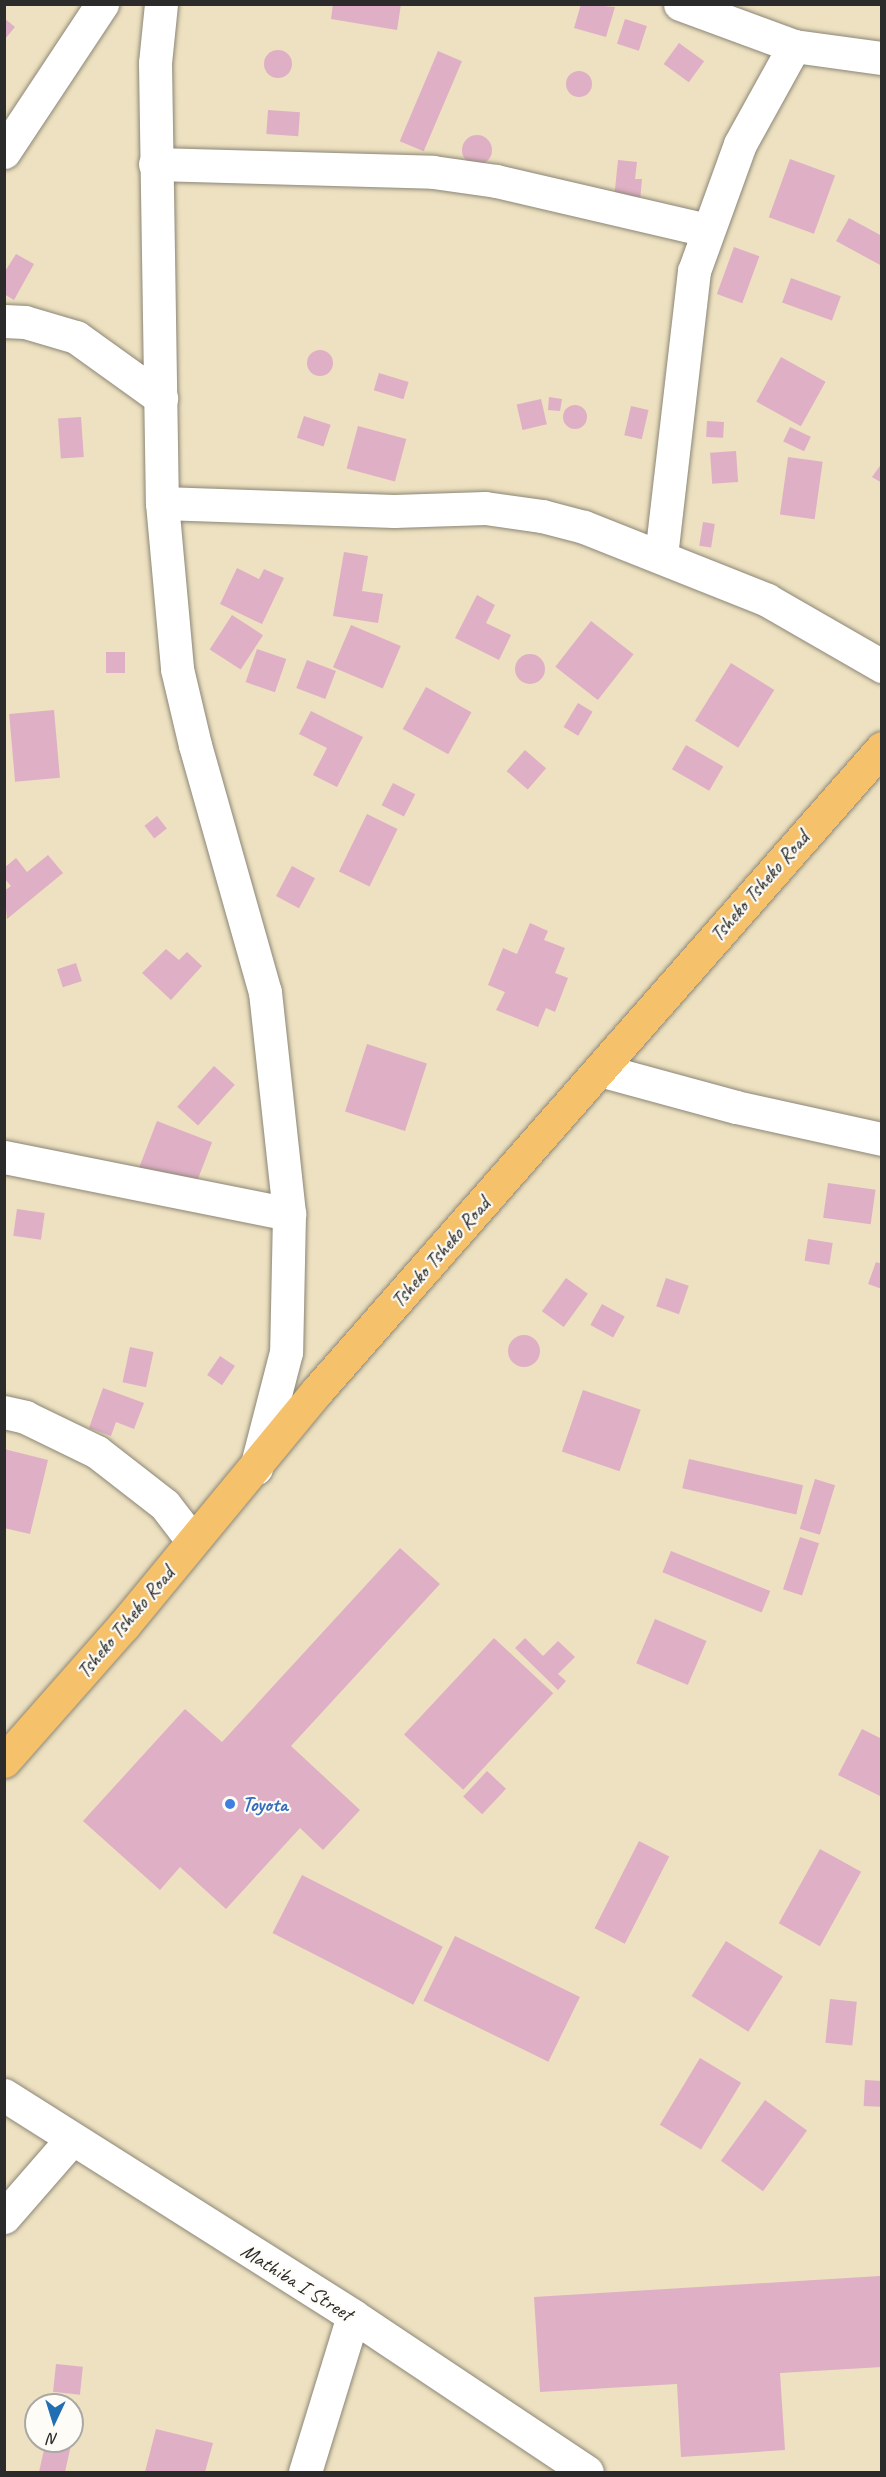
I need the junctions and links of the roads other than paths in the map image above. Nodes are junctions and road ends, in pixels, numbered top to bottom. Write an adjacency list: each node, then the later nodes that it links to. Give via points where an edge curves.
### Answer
1 (102, 4): 6 (street)
2 (161, 4): 7 (street, via 155,63)
3 (680, 4): 4 (street)
4 (794, 46): 5 (street); 8 (street, via 740,144)
5 (882, 58)
6 (4, 153)
7 (155, 164): 8 (street, via 433,172 496,181); 10 (street)
8 (706, 230): 12 (street, via 687,308)
9 (4, 321): 10 (street, via 26,322 76,337)
10 (161, 398): 11 (street)
11 (162, 503): 12 (street, via 394,511 485,508 584,527); 18 (street, via 177,669 265,992)
12 (661, 556): 13 (street, via 767,600)
13 (882, 666)
14 (882, 748): 15 (highway, Tsheko Tsheko Road)
15 (600, 1070): 16 (street, via 736,1107); 20 (highway, Tsheko Tsheko Road, via 317,1391)
16 (882, 1139)
17 (4, 1157): 18 (street)
18 (289, 1214): 20 (street, via 286,1352)
19 (4, 1412): 21 (street, via 97,1452 165,1505)
20 (256, 1469): 21 (highway, Tsheko Tsheko Road)
21 (192, 1540): 22 (highway, Tsheko Tsheko Road, via 124,1625)
22 (4, 1761)
23 (4, 2095): 24 (street, Mathiba I Street)
24 (70, 2140): 25 (street); 26 (street, Mathiba I Street)
25 (4, 2217)
26 (353, 2316): 27 (street); 28 (street, Mathiba I Street)
27 (306, 2472)
28 (587, 2472)

